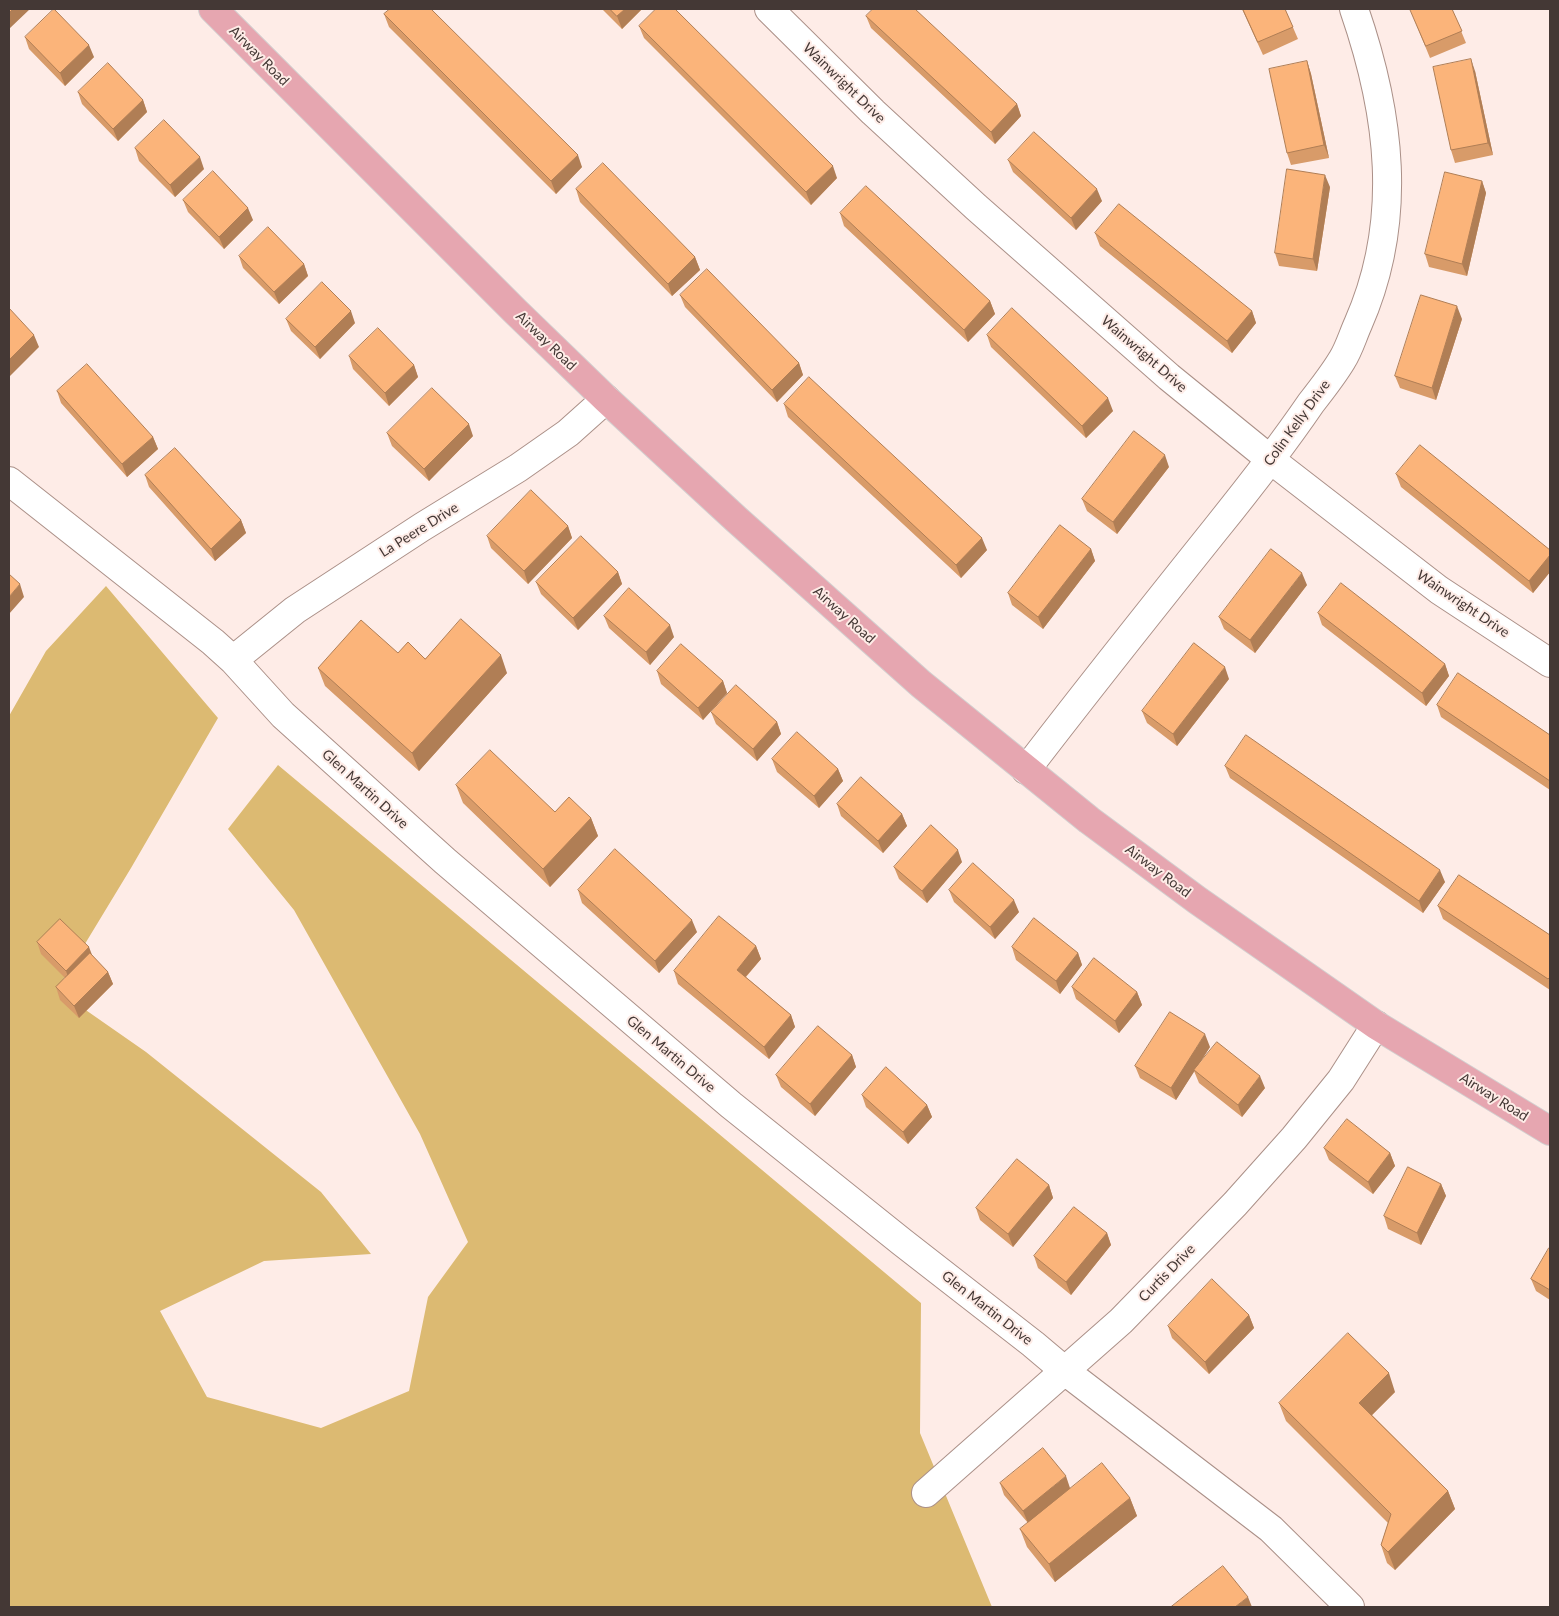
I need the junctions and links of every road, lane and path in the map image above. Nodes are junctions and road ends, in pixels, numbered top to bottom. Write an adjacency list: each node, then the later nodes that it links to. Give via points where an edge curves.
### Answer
1 (213, 9): 4 (main road, Airway Road, via 514,312)
2 (1354, 9): 5 (street, Colin Kelly Drive, via 1380,104 1388,166 1388,205 1381,253 1369,300 1343,359)
3 (785, 15): 5 (street, Wainwright Drive, via 874,112 984,213 1170,377)
4 (606, 398): 7 (street, La Peere Drive, via 568,433 294,610); 9 (main road, Airway Road, via 914,677)
5 (1271, 460): 8 (street, Wainwright Drive, via 1439,590); 9 (street, Colin Kelly Drive)
6 (9, 481): 7 (street, Glen Martin Drive)
7 (233, 660): 12 (street, Glen Martin Drive, via 283,715 445,861 731,1105)
8 (1550, 663)
9 (1026, 770): 10 (main road, Airway Road, via 1197,900)
10 (1376, 1024): 11 (main road, Airway Road); 12 (street, Curtis Drive, via 1341,1080 1281,1153 1120,1321)
11 (1550, 1131)
12 (1065, 1371): 13 (street, Curtis Drive); 14 (street, Glen Martin Drive, via 1271,1529)
13 (926, 1493)
14 (1350, 1607)

